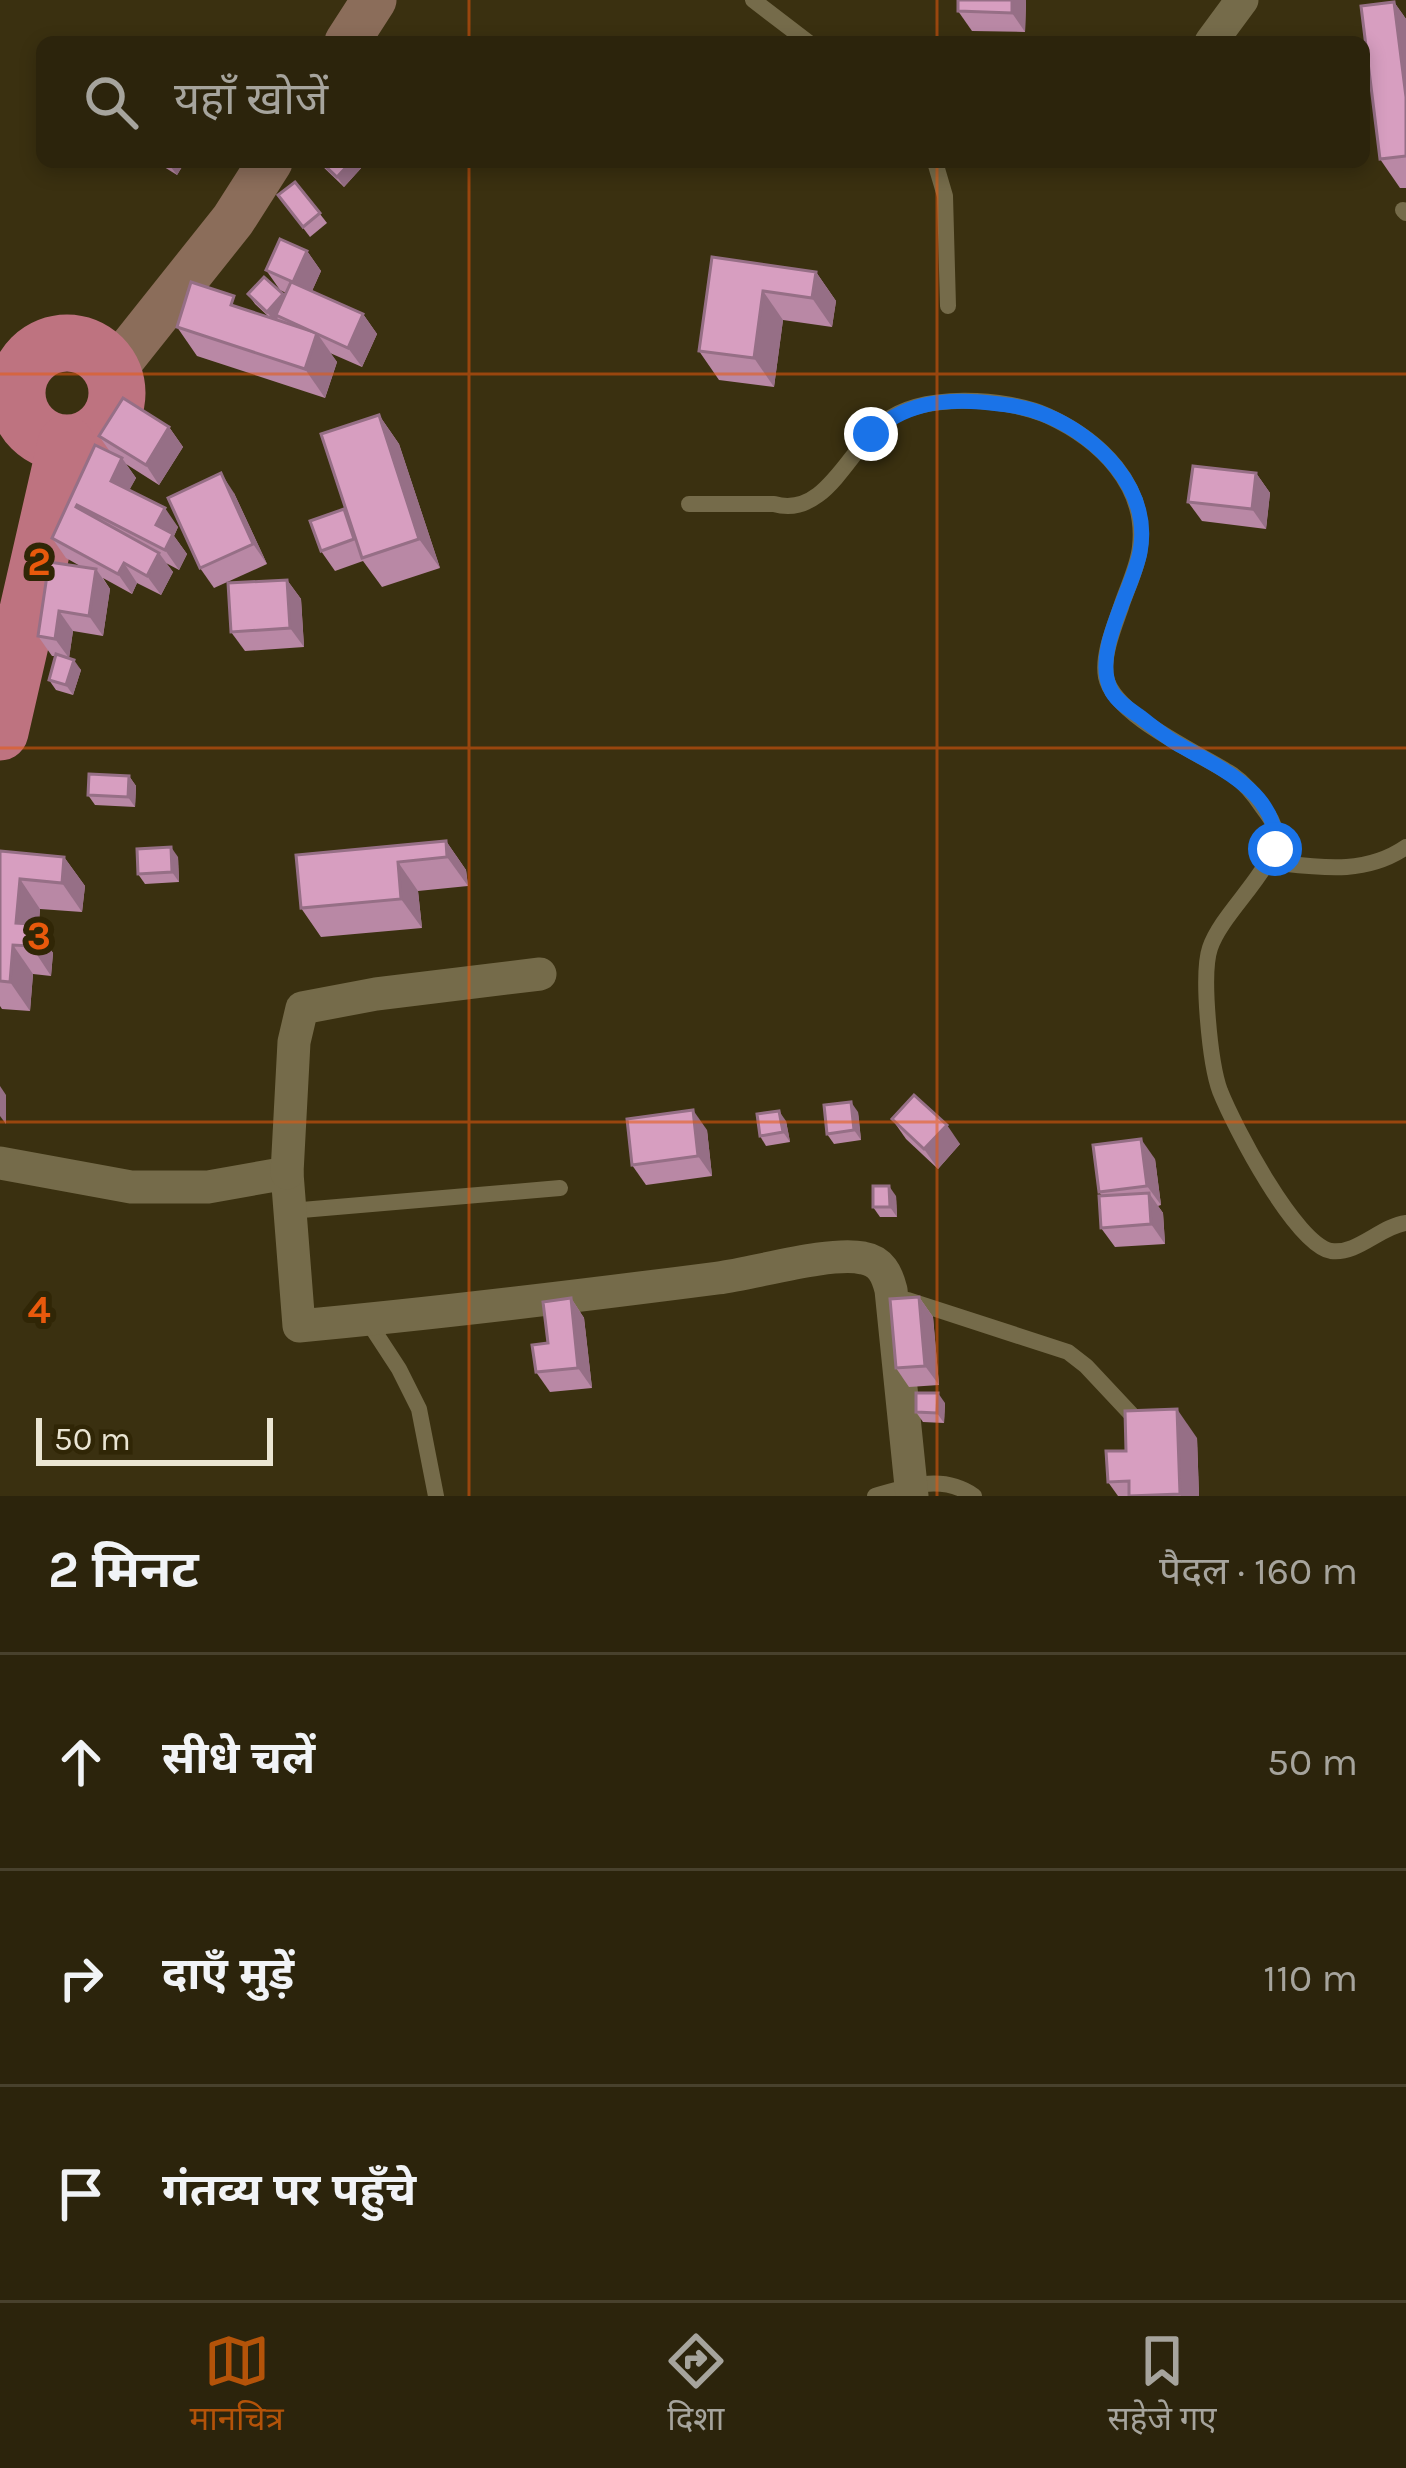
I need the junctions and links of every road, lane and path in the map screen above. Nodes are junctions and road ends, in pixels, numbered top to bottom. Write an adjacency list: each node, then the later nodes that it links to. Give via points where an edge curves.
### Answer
1 (374, 0): 5 (main road)
2 (753, 0): 4 (lane)
3 (1242, 0): 7 (street)
4 (779, 9): 6 (lane)
5 (351, 36)
6 (803, 36)
7 (1215, 36)
8 (266, 168): 12 (main road)
9 (937, 168): 10 (lane)
10 (948, 306)
11 (15, 341): 12 (highway, via 89,348); 13 (highway, via 25,420)
12 (112, 372): 13 (highway, via 116,405 109,420)
13 (66, 444): 15 (highway, via 24,585)
14 (689, 505): 17 (lane, via 801,505 884,422 923,403 1008,404 1075,429 1124,477 1141,524 1107,658 1113,693 1247,787 1274,824)
15 (0, 732)
16 (1406, 847): 17 (lane, via 1359,867)
17 (1269, 862): 23 (lane, via 1208,952 1220,1092 1265,1178 1311,1242 1343,1252)
18 (540, 974): 20 (street, via 302,1008)
19 (0, 1163): 20 (street, via 131,1187 208,1187)
20 (287, 1173): 22 (street)
21 (560, 1188): 22 (lane)
22 (290, 1210): 25 (street, via 299,1326)
23 (1406, 1223)
24 (891, 1294): 25 (street, via 874,1261 842,1257); 26 (lane, via 1068,1352); 27 (street)
25 (368, 1320): 28 (lane, via 419,1409)
26 (1131, 1414)
27 (911, 1491): 29 (lane); 30 (lane, via 946,1482)
28 (436, 1496)
29 (874, 1496)
30 (974, 1496)

